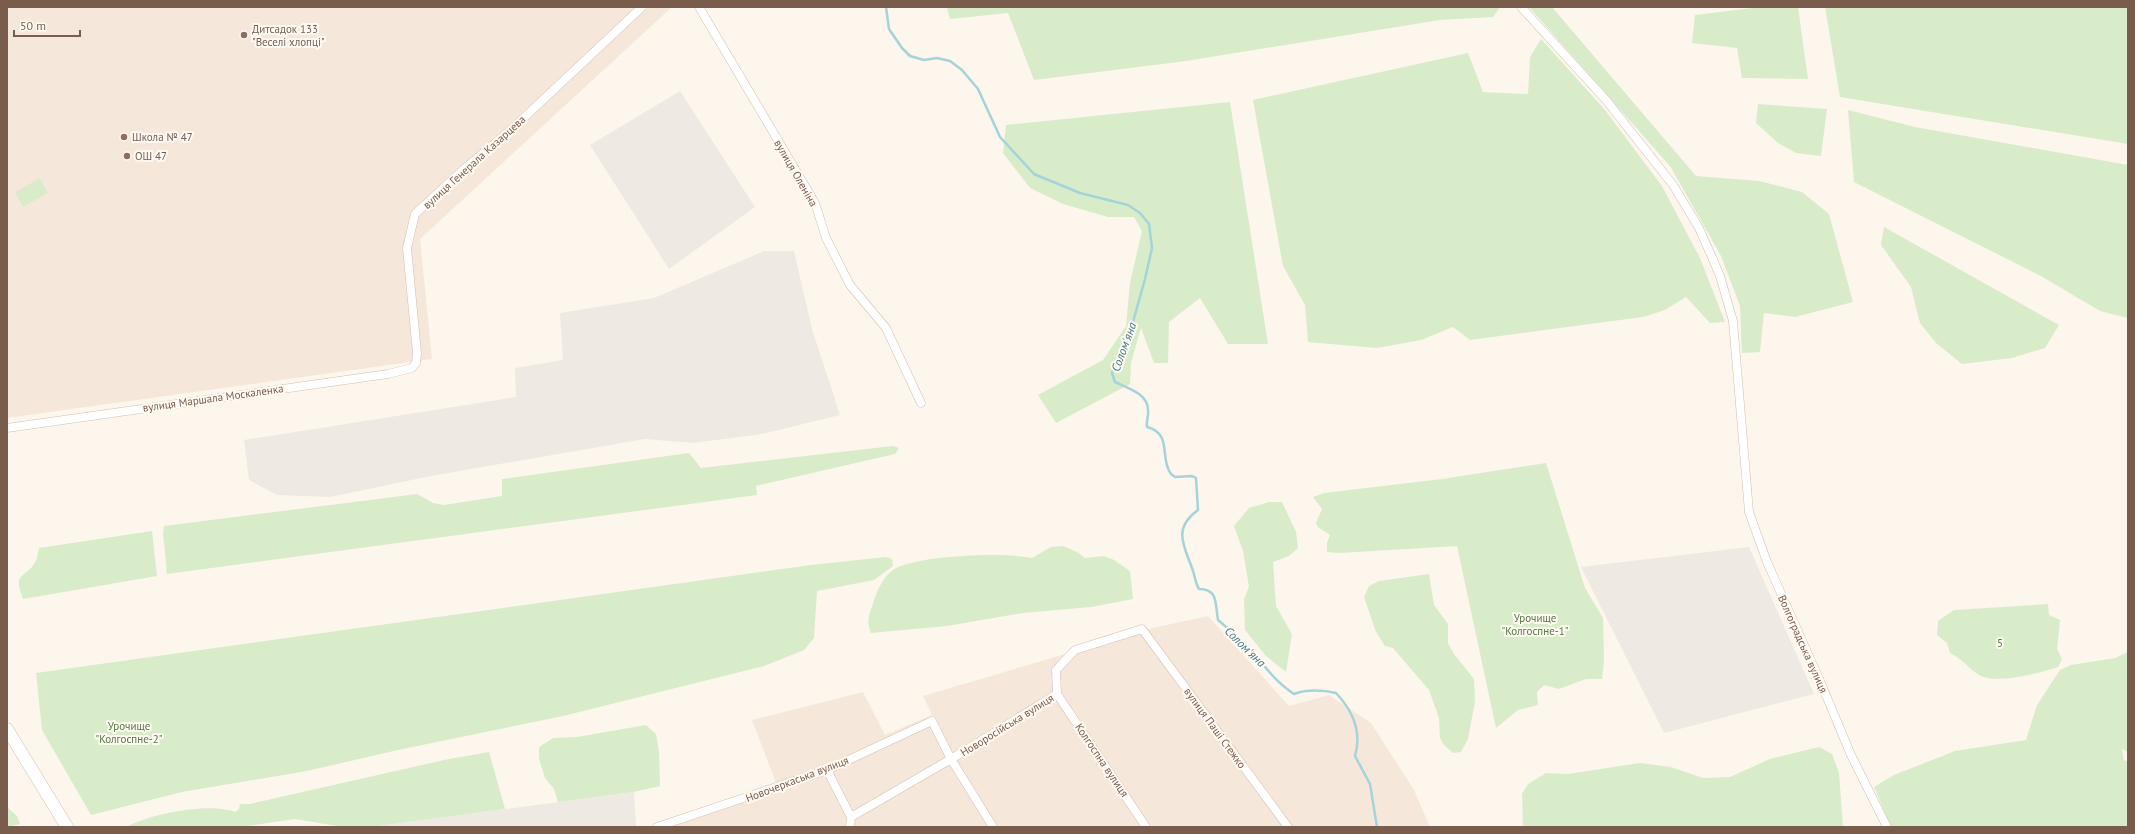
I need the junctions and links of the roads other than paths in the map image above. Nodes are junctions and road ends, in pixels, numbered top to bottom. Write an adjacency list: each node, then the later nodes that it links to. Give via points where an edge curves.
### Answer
1 (642, 7): 4 (street, вулиця Генерала Казарцева, via 522,120 416,214 407,248)
2 (699, 7): 5 (street, вулиця Оленіна, via 811,196 826,238 850,285 886,328)
3 (1521, 7): 19 (street, Волгоградська вулиця, via 1606,100 1673,185 1699,228 1720,276 1733,321 1749,512 1767,562 1851,756)
4 (416, 362): 6 (street, вулиця Маршала Москаленка, via 412,368 388,374)
5 (921, 402)
6 (7, 428)
7 (1142, 630): 8 (street, Новоросійська вулиця, via 1075,650 1056,670); 18 (street, вулиця Паші Стежко)
8 (1057, 694): 10 (street, Новоросійська вулиця); 17 (street, Колгоспна вулиця)
9 (7, 729): 13 (main road)
10 (951, 759): 11 (street, Новочеркаська вулиця, via 932,721); 12 (street, Новоросійська вулиця); 16 (street)
11 (827, 770): 12 (street); 14 (street, Новочеркаська вулиця)
12 (851, 817): 15 (street)
13 (67, 827)
14 (657, 827)
15 (850, 827)
16 (993, 827)
17 (1146, 827)
18 (1288, 827)
19 (1888, 827)

